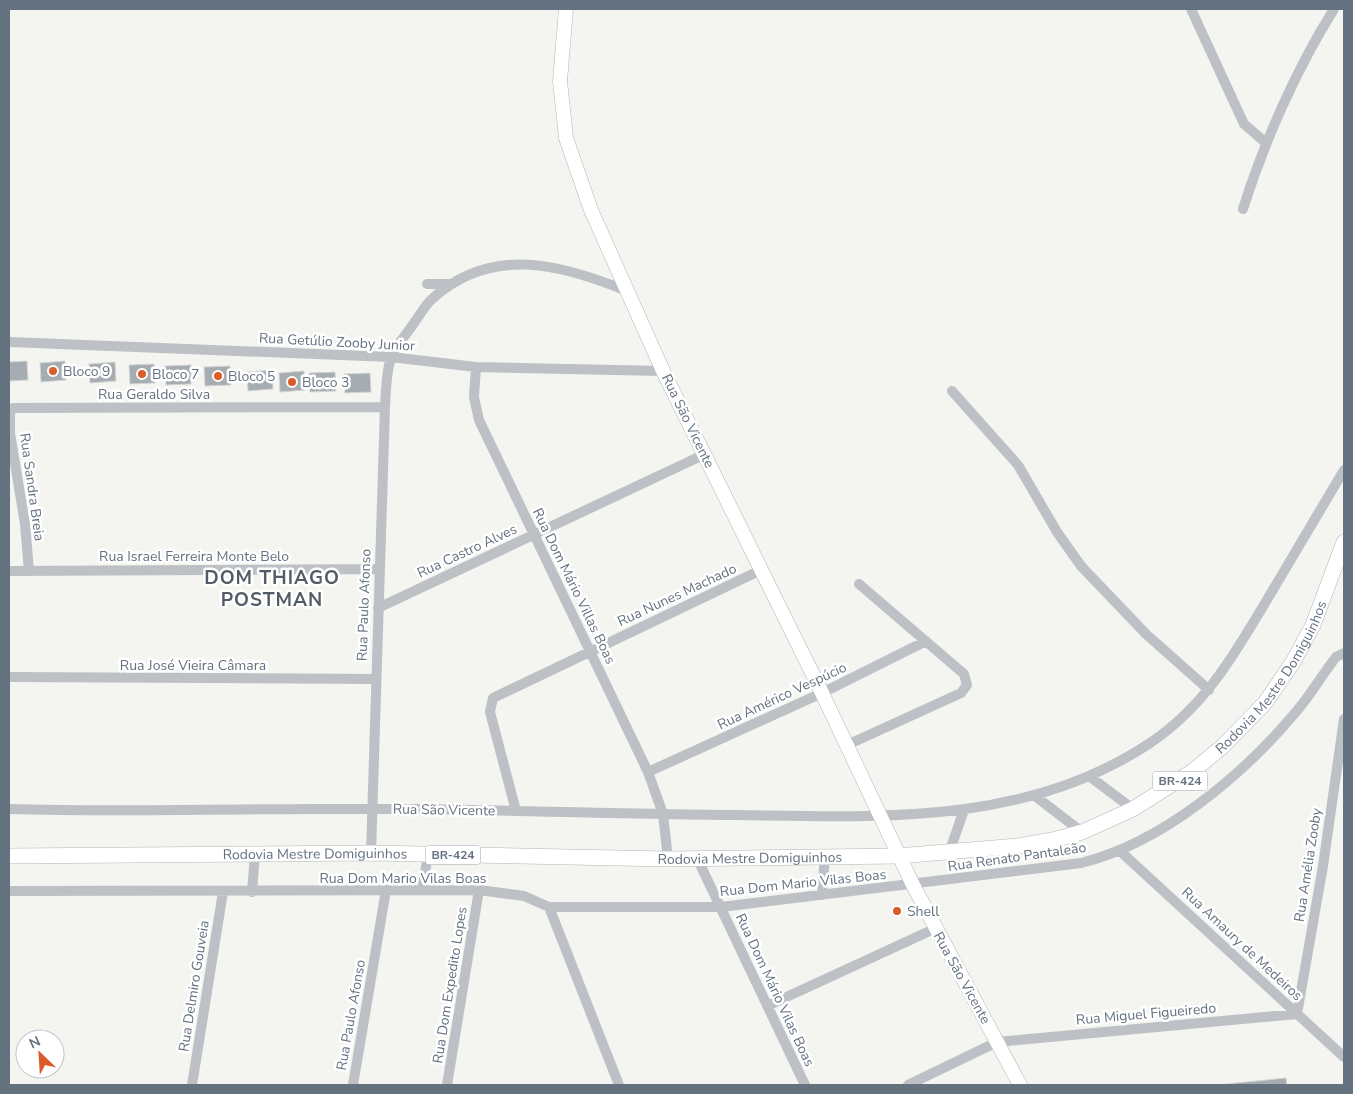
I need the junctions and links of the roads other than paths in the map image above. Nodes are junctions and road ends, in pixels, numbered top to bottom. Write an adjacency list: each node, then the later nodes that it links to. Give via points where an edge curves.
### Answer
1 (566, 9): 8 (street, Rua São Vicente, via 560,80 566,138 591,210)
2 (1191, 9): 4 (street, via 1244,124)
3 (1334, 9): 4 (street)
4 (1266, 143): 5 (street)
5 (1243, 209)
6 (427, 284): 7 (street)
7 (451, 284): 8 (street, via 476,270 510,264 562,268); 10 (street, via 430,300)
8 (627, 291): 12 (street, Rua São Vicente)
9 (9, 342): 10 (street, Rua Getúlio Zooby Junior)
10 (391, 357): 11 (street, Rua Getúlio Zooby Junior); 14 (street, Rua Paulo Afonso)
11 (476, 367): 12 (street, Rua Getúlio Zooby Junior); 19 (street, Rua Dom Mário Villas Boas, via 474,397 479,420)
12 (663, 371): 17 (street, Rua São Vicente)
13 (952, 391): 32 (street, via 1018,465 1081,566 1146,634)
14 (384, 407): 15 (street, Rua Geraldo Silva); 21 (street, Rua Paulo Afonso)
15 (13, 408): 16 (street, Rua Sandra Breia)
16 (9, 433): 24 (street, Rua Sandra Breia, via 25,524)
17 (703, 455): 19 (street, Rua Castro Alves); 22 (street, Rua São Vicente)
18 (1344, 470): 32 (street, via 1243,640)
19 (532, 534): 26 (street, Rua Castro Alves); 28 (street, Rua Dom Mário Villas Boas)
20 (1344, 542): 41 (main road, Rodovia Mestre Domiguinhos / BR-424, via 1313,625 1265,703 1193,772)
21 (379, 570): 24 (street, Rua Israel Ferreira Monte Belo); 26 (street, Rua Paulo Afonso)
22 (761, 570): 28 (street, Rua Nunes Machado); 33 (street, Rua São Vicente)
23 (9, 571): 24 (street, Rua Israel Ferreira Monte Belo)
24 (29, 571)
25 (859, 584): 27 (street)
26 (378, 608): 31 (street, Rua Paulo Afonso)
27 (926, 641): 33 (street, Rua Américo Vespúcio); 35 (street, via 964,674 967,681 964,690)
28 (591, 651): 36 (street, Rua Dom Mário Villas Boas); 43 (street, Rua Nunes Machado, via 493,698 491,702 490,712)
29 (1344, 653): 47 (street, Rua Renato Pantaleão, via 1336,657 1296,712 1254,758 1157,832)
30 (9, 677): 31 (street, Rua José Vieira Câmara)
31 (376, 680): 40 (street, Rua Paulo Afonso)
32 (1209, 690): 37 (street, via 1174,726 1127,757)
33 (822, 693): 35 (street, Rua São Vicente); 36 (street, Rua Américo Vespúcio)
34 (1344, 719): 69 (street, Rua Amélia Zooby, via 1323,866)
35 (846, 745): 45 (street, Rua São Vicente)
36 (648, 772): 44 (street, Rua Dom Mário Villas Boas)
37 (1089, 776): 38 (street); 41 (street)
38 (1035, 796): 42 (street); 46 (street)
39 (9, 809): 40 (street, Rua São Vicente)
40 (373, 809): 43 (street, Rua São Vicente); 48 (street, Rua Paulo Afonso)
41 (1132, 809): 46 (main road, Rodovia Mestre Domiguinhos / BR-424)
42 (964, 810): 45 (street); 49 (street)
43 (516, 811): 44 (street, Rua São Vicente)
44 (663, 814): 45 (street, Rua São Vicente); 55 (street, Rua Dom Mário Villas Boas)
45 (880, 815): 54 (street, Rua São Vicente)
46 (1082, 832): 49 (main road, Rodovia Mestre Domiguinhos / BR-424, via 1018,846)
47 (1120, 850): 57 (street, Rua Renato Pantaleão, via 1072,865); 69 (street, Rua Amaury de Medeiros)
48 (371, 853): 50 (main road, Rodovia Mestre Domiguinhos / BR-424); 51 (main road, Rodovia Mestre Domiguinhos / BR-424)
49 (949, 853): 54 (main road, Rodovia Mestre Domiguinhos / BR-424)
50 (255, 854): 52 (main road, Rodovia Mestre Domiguinhos / BR-424); 63 (street)
51 (428, 855): 55 (main road, Rodovia Mestre Domiguinhos / BR-424); 59 (street)
52 (9, 856)
53 (825, 856): 54 (main road, Rodovia Mestre Domiguinhos / BR-424); 56 (main road, Rodovia Mestre Domiguinhos / BR-424); 64 (street)
54 (898, 856): 57 (street, Rua São Vicente)
55 (668, 858): 56 (main road, Rodovia Mestre Domiguinhos / BR-424)
56 (697, 858): 66 (street, Rua Dom Mário Vilas Boas)
57 (913, 885): 64 (street, Rua Dom Mario Vilas Boas); 67 (street, Rua São Vicente)
58 (386, 890): 59 (street, Rua Dom Mario Vilas Boas); 63 (street, Rua Dom Mario Vilas Boas); 73 (street, Rua Paulo Afonso)
59 (422, 890): 60 (street, Rua Dom Mario Vilas Boas)
60 (479, 890): 65 (street, Rua Dom Mario Vilas Boas, via 524,896); 74 (street, Rua Dom Expedito Lopes)
61 (9, 891): 62 (street, Rua Dom Mario Vilas Boas)
62 (224, 892): 63 (street, Rua Dom Mario Vilas Boas); 72 (street, Rua Delmiro Gouveia)
63 (252, 892)
64 (822, 895): 66 (street, Rua Dom Mario Vilas Boas)
65 (549, 907): 66 (street, Rua Dom Mario Vilas Boas); 75 (street)
66 (721, 907): 68 (street, Rua Dom Mário Vilas Boas)
67 (934, 929): 68 (street); 70 (street, Rua São Vicente)
68 (767, 1006): 76 (street, Rua Dom Mário Vilas Boas)
69 (1296, 1014): 70 (street, Rua Miguel Figueiredo); 71 (street, Rua Amaury de Medeiros)
70 (998, 1042): 77 (street); 78 (street, Rua São Vicente)
71 (1344, 1057)
72 (192, 1085)
73 (353, 1085)
74 (448, 1085)
75 (619, 1085)
76 (805, 1085)
77 (908, 1085)
78 (1020, 1085)

